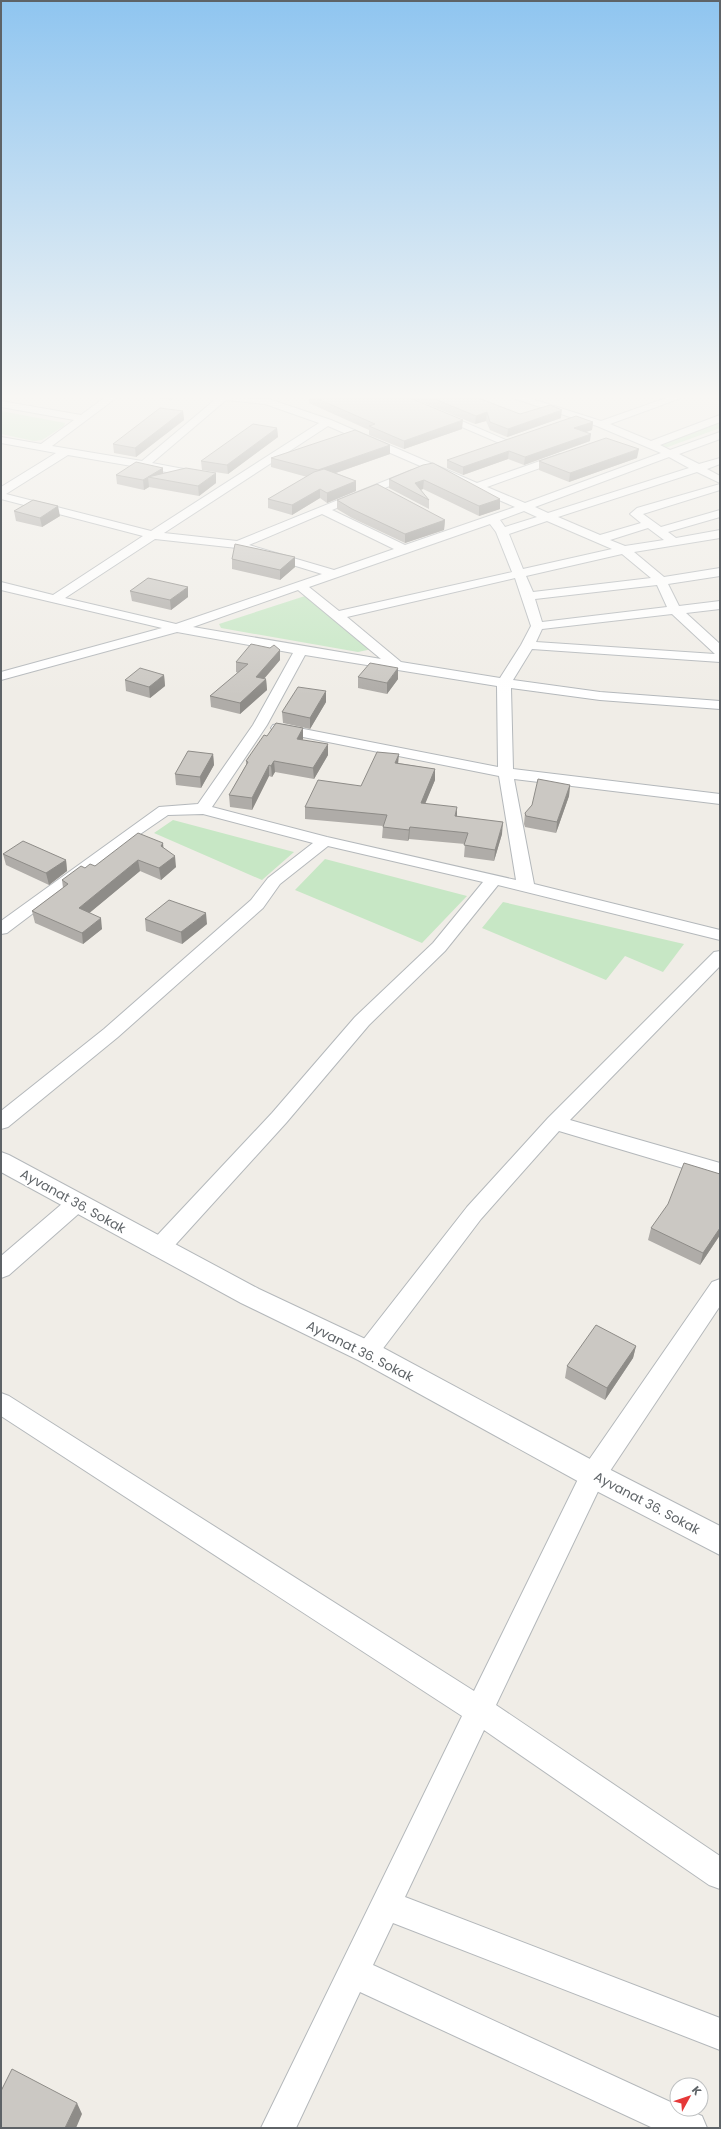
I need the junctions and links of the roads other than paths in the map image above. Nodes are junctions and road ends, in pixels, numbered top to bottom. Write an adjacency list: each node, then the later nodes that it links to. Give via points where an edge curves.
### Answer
1 (6, 497): 18 (street)
2 (211, 497): 18 (street)
3 (352, 497): 9 (street)
4 (501, 497): 8 (street)
5 (551, 497): 8 (street)
6 (613, 497): 11 (street)
7 (684, 497): 14 (street, via 641,510 636,514)
8 (524, 507): 11 (street); 12 (street)
9 (322, 510): 21 (street); 22 (street)
10 (720, 513): 14 (street)
11 (552, 518): 16 (street); 19 (street)
12 (494, 519): 15 (street); 16 (street)
13 (446, 524): 15 (street)
14 (654, 528): 19 (street); 20 (street)
15 (458, 531): 22 (street)
16 (502, 532): 24 (street)
17 (720, 534): 20 (street)
18 (153, 535): 21 (street); 31 (street)
19 (600, 539): 23 (street)
20 (674, 542): 23 (street)
21 (238, 546): 26 (street)
22 (405, 550): 26 (street)
23 (624, 550): 24 (street); 27 (street)
24 (519, 572): 30 (street); 34 (street)
25 (720, 572): 27 (street)
26 (335, 574): 29 (street)
27 (661, 581): 30 (street); 33 (street)
28 (1, 586): 31 (street)
29 (300, 586): 34 (street); 36 (street)
30 (528, 596): 35 (street)
31 (56, 598): 36 (street)
32 (720, 605): 33 (street)
33 (675, 610): 35 (street); 39 (street)
34 (337, 615): 41 (street)
35 (537, 626): 37 (street)
36 (177, 628): 38 (street); 42 (street)
37 (528, 645): 40 (street); 43 (street)
38 (301, 650): 41 (street); 45 (street)
39 (720, 651)
40 (720, 658)
41 (397, 665): 43 (street)
42 (1, 676)
43 (504, 683): 44 (street, via 600,696); 46 (street)
44 (720, 705)
45 (260, 724): 46 (street); 48 (street)
46 (506, 774): 47 (street); 51 (street)
47 (720, 799)
48 (203, 809): 49 (street); 52 (street, via 164,810)
49 (326, 841): 50 (street); 55 (street, via 274,881 257,904 111,1033)
50 (494, 879): 51 (street); 60 (street, via 439,947 362,1021 278,1118)
51 (526, 887): 53 (street)
52 (1, 929)
53 (720, 935)
54 (720, 956): 56 (street)
55 (1, 1122)
56 (555, 1124): 58 (street); 63 (street, via 474,1213)
57 (1, 1160): 59 (street, Ayvanat 36. Sokak)
58 (720, 1171)
59 (77, 1203): 60 (street, Ayvanat 36. Sokak); 61 (street)
60 (159, 1248): 63 (street, Ayvanat 36. Sokak, via 250,1296)
61 (1, 1269)
62 (720, 1288): 65 (street)
63 (367, 1352): 65 (street, Ayvanat 36. Sokak)
64 (1, 1403): 67 (street)
65 (594, 1475): 66 (street, Ayvanat 36. Sokak); 67 (street)
66 (720, 1541)
67 (480, 1711): 68 (street); 69 (street)
68 (720, 1874)
69 (386, 1905): 70 (street); 71 (street)
70 (354, 1972): 72 (street); 73 (street)
71 (720, 2034)
72 (278, 2128)
73 (690, 2128)

